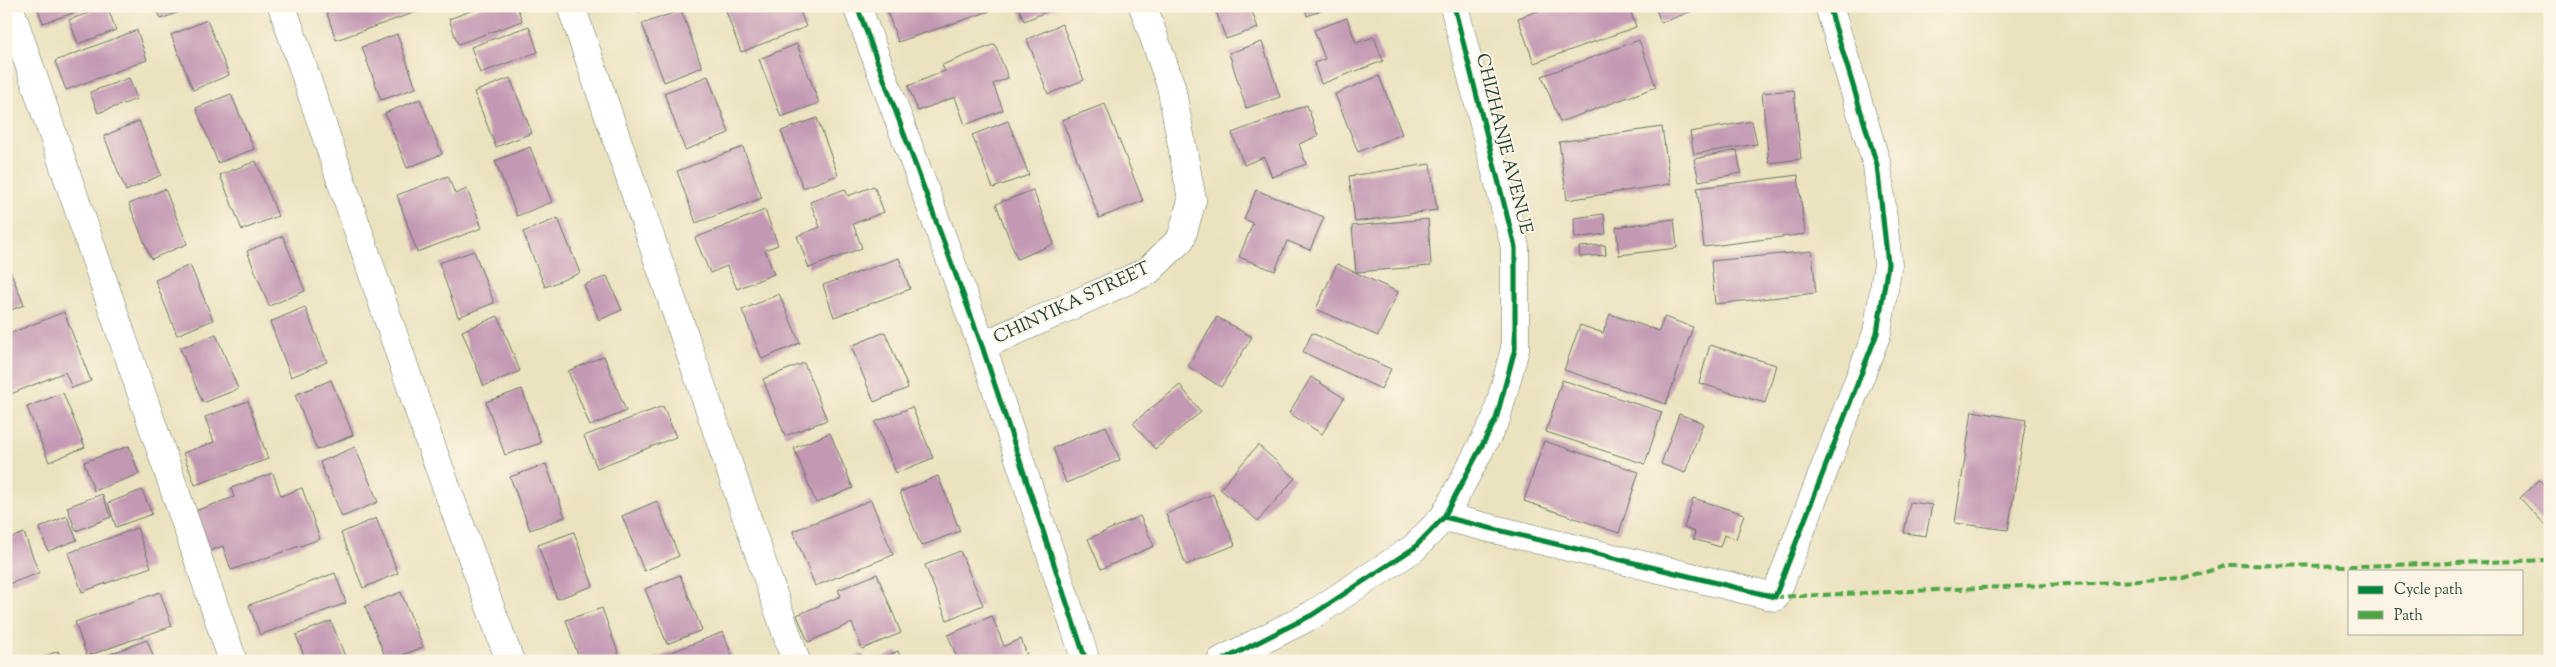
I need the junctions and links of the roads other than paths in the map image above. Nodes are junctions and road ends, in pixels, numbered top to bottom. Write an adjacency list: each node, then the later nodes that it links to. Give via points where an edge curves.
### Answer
1 (9, 6): 10 (street)
2 (282, 6): 11 (street, via 428,437)
3 (571, 6): 12 (street)
4 (857, 6): 8 (street)
5 (1143, 6): 8 (street, CHINYIKA STREET, via 1171,86 1192,200 1181,239 1148,272)
6 (1454, 6): 9 (street, CHIZHANJE AVENUE, via 1515,247 1515,349 1496,419)
7 (1829, 6): 9 (street, via 1877,165 1888,264 1877,333 1775,598)
8 (982, 346): 13 (street)
9 (1444, 517): 14 (street, CHIZHANJE AVENUE, via 1414,548 1365,582 1312,615)
10 (233, 661)
11 (510, 661)
12 (796, 661)
13 (1086, 661)
14 (1221, 661)

